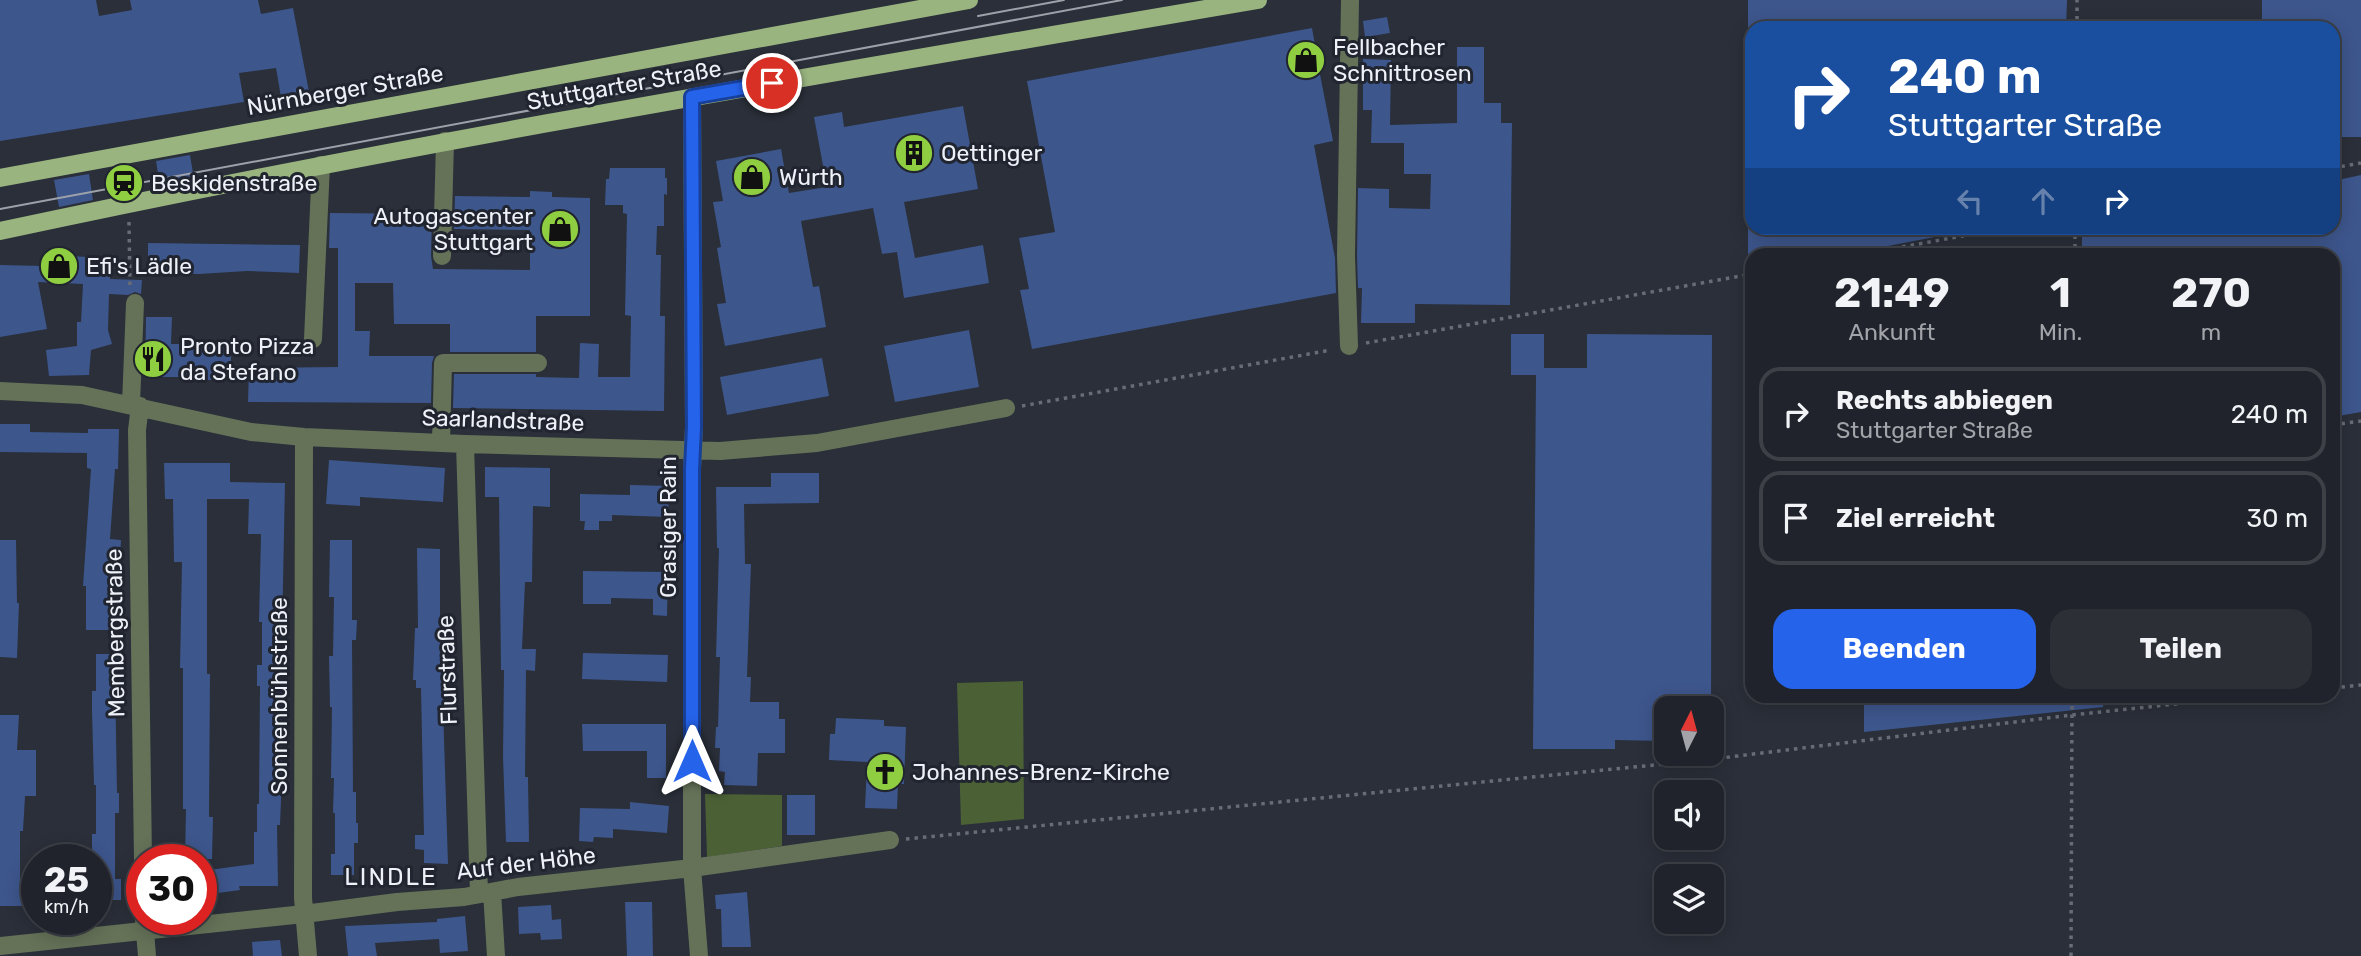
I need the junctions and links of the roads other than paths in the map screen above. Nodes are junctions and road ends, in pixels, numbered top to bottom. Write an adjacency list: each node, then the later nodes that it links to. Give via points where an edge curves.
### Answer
1 (1258, 0): 5 (main road, Stuttgarter Straße)
2 (1350, 0): 13 (street)
3 (961, 1): 4 (main road, Stuttgarter Straße)
4 (699, 50): 8 (main road, Nürnberger Straße)
5 (692, 97): 6 (main road, Stuttgarter Straße); 21 (street, Grasiger Rain)
6 (445, 141): 7 (main road, Stuttgarter Straße); 10 (street)
7 (321, 165): 9 (main road, Stuttgarter Straße); 12 (street)
8 (0, 178)
9 (0, 231)
10 (442, 256)
11 (135, 303): 16 (street, Membergstraße)
12 (313, 340)
13 (1349, 346)
14 (538, 363): 19 (street, via 443,363)
15 (0, 391): 16 (street, Saarlandstraße, via 82,395)
16 (136, 405): 18 (street, Saarlandstraße, via 251,432); 23 (street, Membergstraße)
17 (1006, 408): 21 (street, Saarlandstraße, via 817,443)
18 (304, 437): 19 (street, Saarlandstraße); 26 (street, Sonnenbühlstraße)
19 (441, 443): 20 (street, Saarlandstraße)
20 (465, 444): 21 (street, Saarlandstraße); 25 (street, Flurstraße)
21 (693, 449): 24 (street, Grasiger Rain)
22 (890, 840): 24 (street, Auf der Höhe)
23 (143, 844)
24 (692, 868): 25 (street, Auf der Höhe); 34 (street, Grasiger Rain)
25 (486, 893): 26 (street, Auf der Höhe); 33 (street, Flurstraße)
26 (304, 914): 27 (street, Auf der Höhe); 32 (street, Sonnenbühlstraße)
27 (217, 920)
28 (126, 928): 30 (street, Auf der Höhe)
29 (145, 935): 31 (street)
30 (0, 946)
31 (147, 956)
32 (308, 956)
33 (496, 956)
34 (699, 956)

